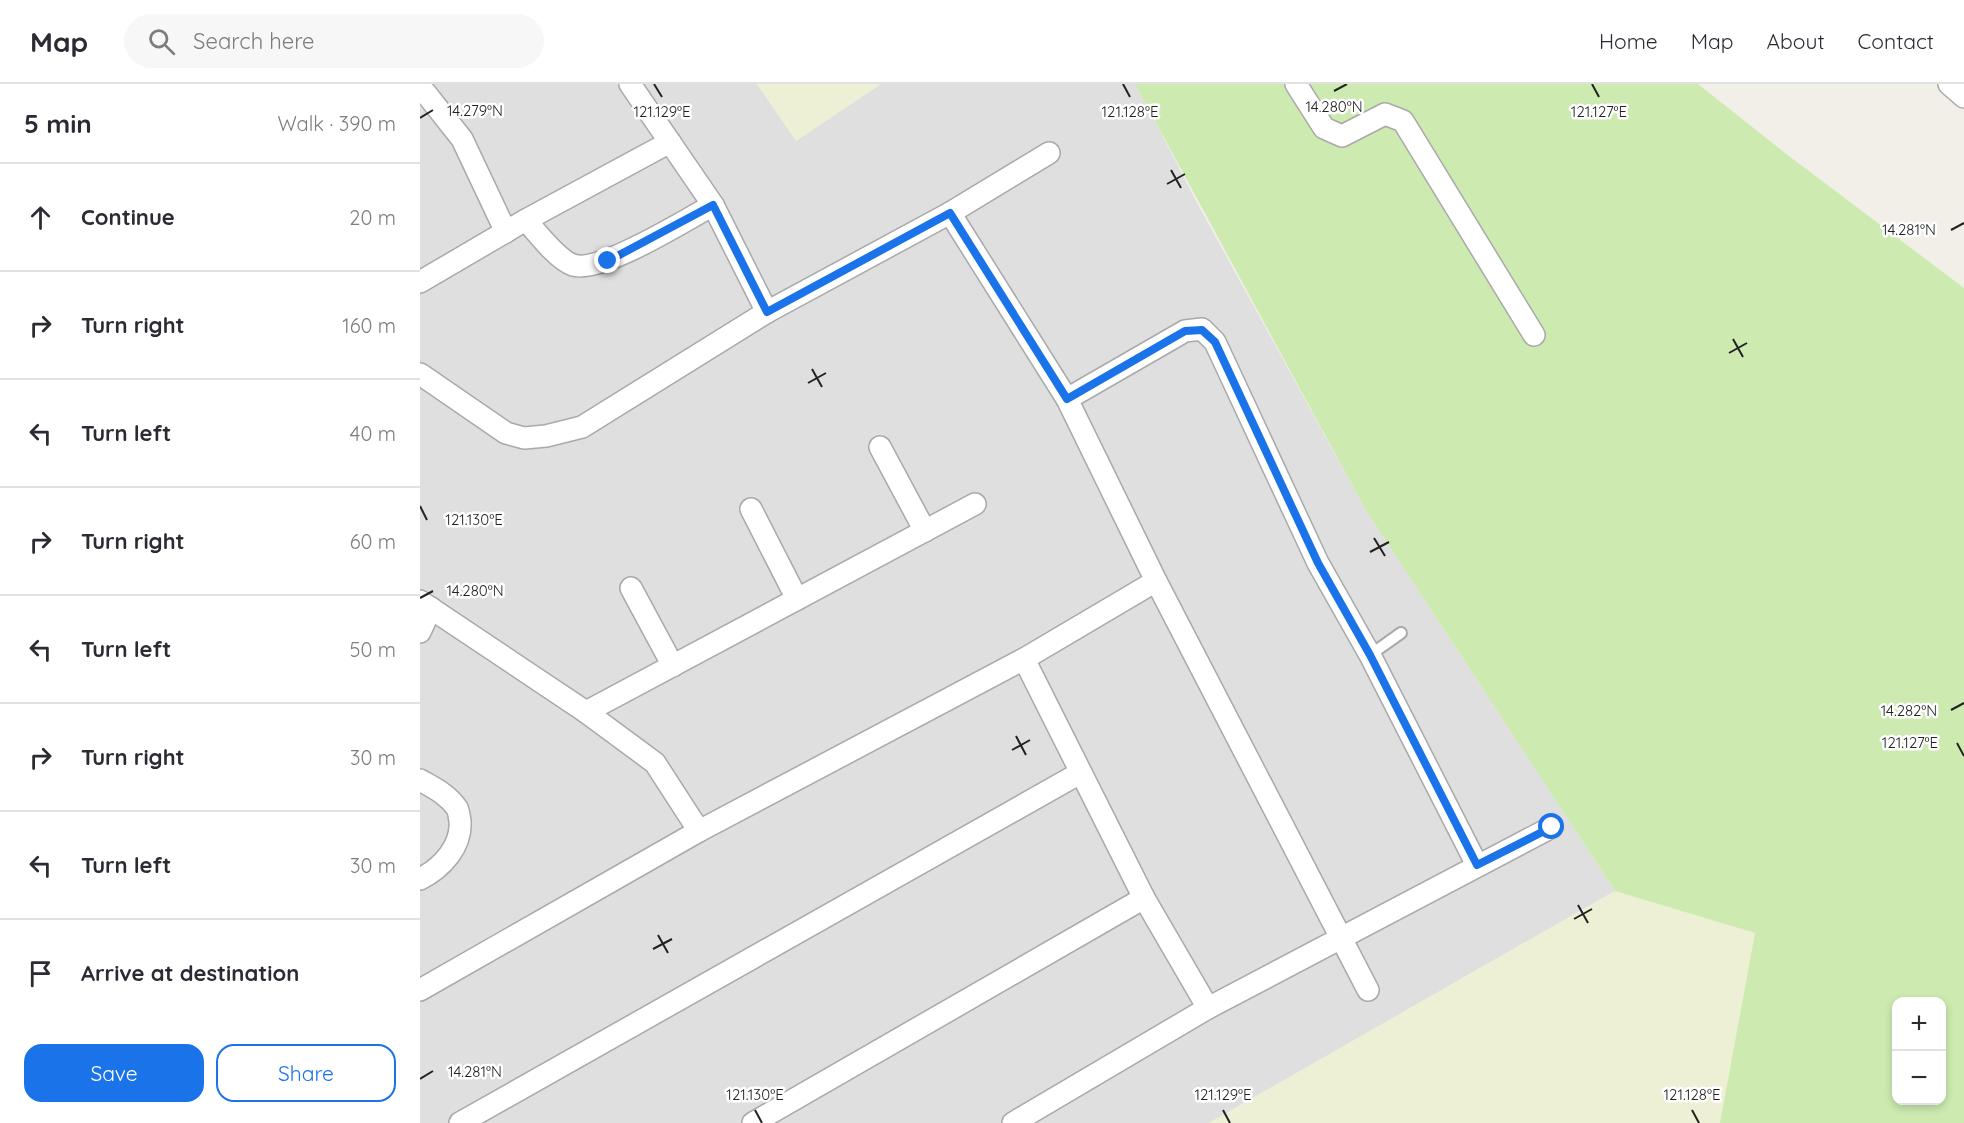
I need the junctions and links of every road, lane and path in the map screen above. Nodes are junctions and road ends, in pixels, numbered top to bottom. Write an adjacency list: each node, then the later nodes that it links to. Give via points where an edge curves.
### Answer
1 (630, 84): 6 (street)
2 (1296, 84): 14 (street, via 1324,128 1342,136 1385,114 1403,121)
3 (1949, 84): 5 (street)
4 (420, 86): 11 (street, via 462,139)
5 (1964, 97)
6 (670, 142): 8 (street); 10 (street)
7 (1049, 153): 9 (street)
8 (713, 205): 10 (street, via 608,261 586,265 573,265 559,255); 13 (street)
9 (950, 213): 13 (street); 16 (street)
10 (526, 220): 11 (street)
11 (506, 232): 12 (street)
12 (420, 282)
13 (767, 312): 15 (street, via 582,427 546,436 524,438 506,433)
14 (1534, 335)
15 (420, 374)
16 (1067, 399): 21 (street); 27 (street, via 1185,331 1202,330 1215,342 1318,563)
17 (880, 447): 20 (street)
18 (975, 504): 20 (street)
19 (751, 509): 23 (street)
20 (925, 531): 23 (street)
21 (1156, 581): 28 (street); 38 (street)
22 (631, 588): 29 (street)
23 (797, 599): 29 (street)
24 (426, 604): 25 (street); 30 (street)
25 (420, 632)
26 (1401, 633): 27 (lane)
27 (1370, 655): 35 (street)
28 (1024, 659): 31 (street); 34 (street)
29 (673, 666): 30 (street)
30 (586, 712): 34 (street, via 655,763)
31 (1080, 773): 37 (street); 42 (street)
32 (420, 780): 36 (street, via 445,794 459,810 461,832 451,855)
33 (1552, 827): 35 (street)
34 (699, 831): 39 (street)
35 (1477, 865): 38 (street)
36 (420, 879)
37 (1144, 898): 41 (street); 43 (street)
38 (1341, 939): 40 (street); 41 (street)
39 (420, 990)
40 (1368, 990)
41 (1208, 1008): 44 (street)
42 (460, 1123)
43 (753, 1123)
44 (1012, 1123)

